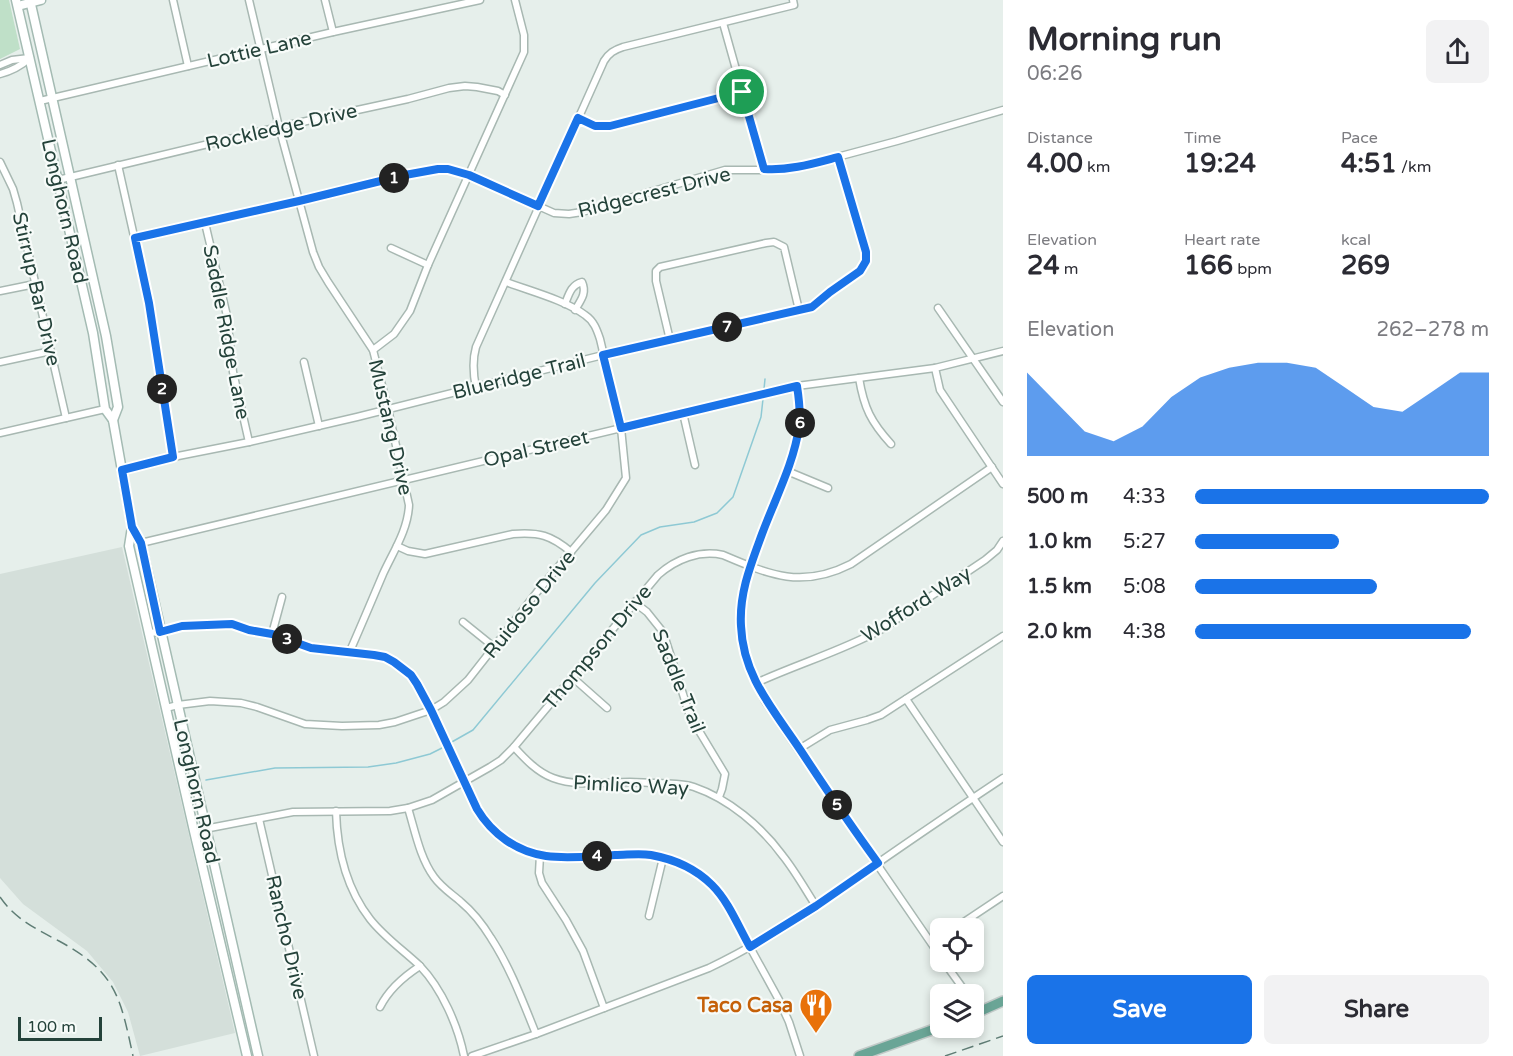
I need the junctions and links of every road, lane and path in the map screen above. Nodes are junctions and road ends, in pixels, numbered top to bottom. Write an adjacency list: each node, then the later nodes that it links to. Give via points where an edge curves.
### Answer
1 (41, 0): 7 (main road)
2 (173, 0): 15 (street)
3 (249, 0): 12 (street, Mustang Drive)
4 (326, 0): 11 (street)
5 (480, 0): 11 (street, Lottie Lane)
6 (515, 0): 18 (street, via 524,52)
7 (30, 1): 9 (main road); 19 (main road, Longhorn Road)
8 (793, 2): 10 (street)
9 (17, 3): 13 (main road, Longhorn Road)
10 (723, 23): 17 (street); 22 (street, via 615,50 603,61)
11 (333, 32): 12 (street, Lottie Lane)
12 (261, 49): 15 (street, Lottie Lane); 23 (street, Mustang Drive)
13 (30, 58): 14 (street); 16 (street); 20 (main road, Longhorn Road)
14 (0, 65)
15 (188, 66): 19 (street, Lottie Lane)
16 (0, 74)
17 (742, 92): 22 (street, via 610,126 595,126); 27 (street)
18 (505, 95): 23 (street, Rockledge Drive, via 477,87 449,88); 28 (street)
19 (52, 99): 20 (street, Lottie Lane); 29 (main road, Longhorn Road)
20 (40, 101): 30 (main road, Longhorn Road)
21 (1003, 110): 24 (street, Ridgecrest Drive)
22 (578, 118): 32 (street)
23 (279, 127): 26 (street, Rockledge Drive); 31 (street, Mustang Drive)
24 (838, 157): 27 (street, Ridgecrest Drive); 43 (street, Blueridge Trail, via 866,261 860,271 812,307)
25 (0, 162): 38 (street, Stirrup Bar Drive, via 13,189)
26 (118, 165): 29 (street, Rockledge Drive); 34 (street)
27 (764, 169): 32 (street, Ridgecrest Drive, via 725,170 582,212 554,213)
28 (469, 175): 31 (street, Ridgecrest Drive, via 448,169 427,170); 32 (street, Ridgecrest Drive); 36 (street)
29 (70, 177): 30 (street, Rockledge Drive); 61 (main road, Longhorn Road, via 106,336 118,407)
30 (58, 180): 57 (main road, Longhorn Road, via 93,333)
31 (299, 201): 33 (street, Ridgecrest Drive); 45 (street, Mustang Drive, via 319,267)
32 (538, 206): 37 (street)
33 (205, 223): 34 (street, Ridgecrest Drive); 65 (street, Saddle Ridge Lane, via 227,316 233,372)
34 (135, 238): 67 (street)
35 (391, 248): 36 (street)
36 (428, 265): 45 (street, via 410,311 394,334)
37 (506, 282): 40 (street, Ruidoso Drive); 55 (street, via 476,347 472,363)
38 (35, 284): 39 (street); 46 (street, Stirrup Bar Drive)
39 (0, 291)
40 (565, 304): 42 (street, Ruidoso Drive); 42 (street, via 571,289 582,282 584,293)
41 (938, 308): 49 (street)
42 (575, 310): 48 (street, Ruidoso Drive, via 595,327)
43 (799, 310): 44 (street, Blueridge Trail); 44 (street, via 784,247 774,242 660,267 656,281)
44 (670, 340): 48 (street, Blueridge Trail)
45 (373, 350): 58 (street, Mustang Drive)
46 (51, 351): 50 (street); 60 (street, Stirrup Bar Drive)
47 (1003, 351): 49 (street, Opal Street)
48 (603, 355): 55 (street, Blueridge Trail); 63 (street, Ruidoso Drive)
49 (974, 360): 52 (street, Opal Street); 56 (street)
50 (0, 362)
51 (304, 362): 62 (street)
52 (935, 368): 53 (street, Opal Street); 69 (street, via 940,390)
53 (859, 378): 54 (street, Opal Street); 66 (street, via 869,415)
54 (797, 386): 59 (street, Opal Street); 71 (street, via 800,426)
55 (476, 388): 58 (street, Blueridge Trail)
56 (1003, 402)
57 (105, 409): 60 (street); 61 (main road, Longhorn Road)
58 (388, 409): 62 (street, Blueridge Trail); 72 (street, Mustang Drive)
59 (683, 413): 63 (street, Opal Street); 68 (street)
60 (66, 418): 64 (street)
61 (113, 420): 70 (main road, Longhorn Road)
62 (319, 426): 65 (street, Blueridge Trail)
63 (621, 428): 72 (street, Opal Street); 79 (street, Ruidoso Drive, via 626,478 606,510)
64 (0, 433)
65 (249, 442): 67 (street, Blueridge Trail)
66 (891, 444)
67 (173, 457): 70 (street, Blueridge Trail)
68 (695, 465)
69 (992, 468): 73 (street); 80 (street, Thompson Drive, via 840,570 795,578)
70 (122, 470): 75 (main road, Longhorn Road)
71 (787, 471): 74 (street); 80 (street)
72 (403, 480): 77 (street, Opal Street); 78 (street, Mustang Drive, via 409,505)
73 (1003, 484)
74 (828, 488)
75 (132, 527): 77 (main road, Longhorn Road); 85 (main road, Longhorn Road, via 129,546)
76 (1003, 541): 91 (street, Wofford Way, via 985,560 882,629)
77 (141, 543): 84 (main road, Longhorn Road)
78 (397, 546): 79 (street, via 425,554 527,533 549,537); 89 (street, Mustang Drive)
79 (571, 552): 88 (street, Ruidoso Drive)
80 (750, 566): 82 (street, Thompson Drive, via 723,555 688,557 663,570); 91 (street, via 741,627)
81 (282, 597): 86 (street)
82 (634, 602): 90 (street, Thompson Drive); 101 (street, Saddle Trail, via 663,632 690,716 724,774)
83 (463, 622): 88 (street)
84 (160, 632): 85 (street); 86 (street, via 182,626 232,624); 93 (main road, Longhorn Road)
85 (149, 633): 94 (main road, Longhorn Road)
86 (272, 634): 89 (street, via 311,648)
87 (1003, 636): 92 (street)
88 (494, 647): 96 (street, Ruidoso Drive, via 468,680)
89 (350, 651): 96 (street, via 385,657 403,668)
90 (572, 677): 95 (street); 97 (street, Thompson Drive)
91 (756, 683): 98 (street)
92 (906, 699): 98 (street, via 881,715 830,730); 102 (street)
93 (178, 705): 94 (street, Ruidoso Drive); 96 (street, Ruidoso Drive, via 241,703 305,724 342,726 379,725); 106 (main road, Longhorn Road)
94 (166, 708): 107 (main road, Longhorn Road)
95 (607, 708)
96 (431, 710): 100 (street)
97 (514, 747): 100 (street, Thompson Drive, via 501,760); 101 (street, Pimlico Way, via 535,768 564,782 679,784)
98 (799, 749): 111 (street)
99 (1003, 778): 102 (street)
100 (463, 782): 103 (street, Thompson Drive, via 432,800); 109 (street, via 482,818 495,832)
101 (719, 797): 113 (street, Pimlico Way, via 767,836)
102 (973, 798): 108 (street); 111 (street)
103 (408, 808): 104 (street, Thompson Drive); 124 (street, via 434,877 463,903 492,940)
104 (336, 811): 105 (street, Thompson Drive, via 293,812); 118 (street, via 340,851 359,900 382,933)
105 (260, 819): 106 (street, Thompson Drive); 126 (street, Rancho Drive)
106 (205, 828): 107 (street, Thompson Drive); 125 (main road, Longhorn Road)
107 (194, 831): 125 (main road, Longhorn Road)
108 (1003, 842)
109 (540, 855): 110 (street, via 643,854); 121 (street, via 542,883 583,951)
110 (663, 858): 114 (street); 117 (street, via 689,868 711,885 724,900)
111 (878, 863): 113 (street); 116 (street)
112 (1003, 896): 115 (street)
113 (816, 906): 117 (street)
114 (649, 916)
115 (970, 918)
116 (930, 941)
117 (750, 947): 121 (street, via 709,968); 129 (street, via 779,1000)
118 (420, 966): 120 (street, via 386,995); 127 (street, via 449,1011)
119 (1003, 1001): 122 (main road)
120 (380, 1007)
121 (604, 1008): 124 (street)
122 (984, 1008)
123 (930, 1031): 130 (main road)
124 (536, 1034): 128 (street)
125 (253, 1056)
126 (314, 1056)
127 (464, 1056)
128 (472, 1056)
129 (800, 1056)
130 (859, 1056)

